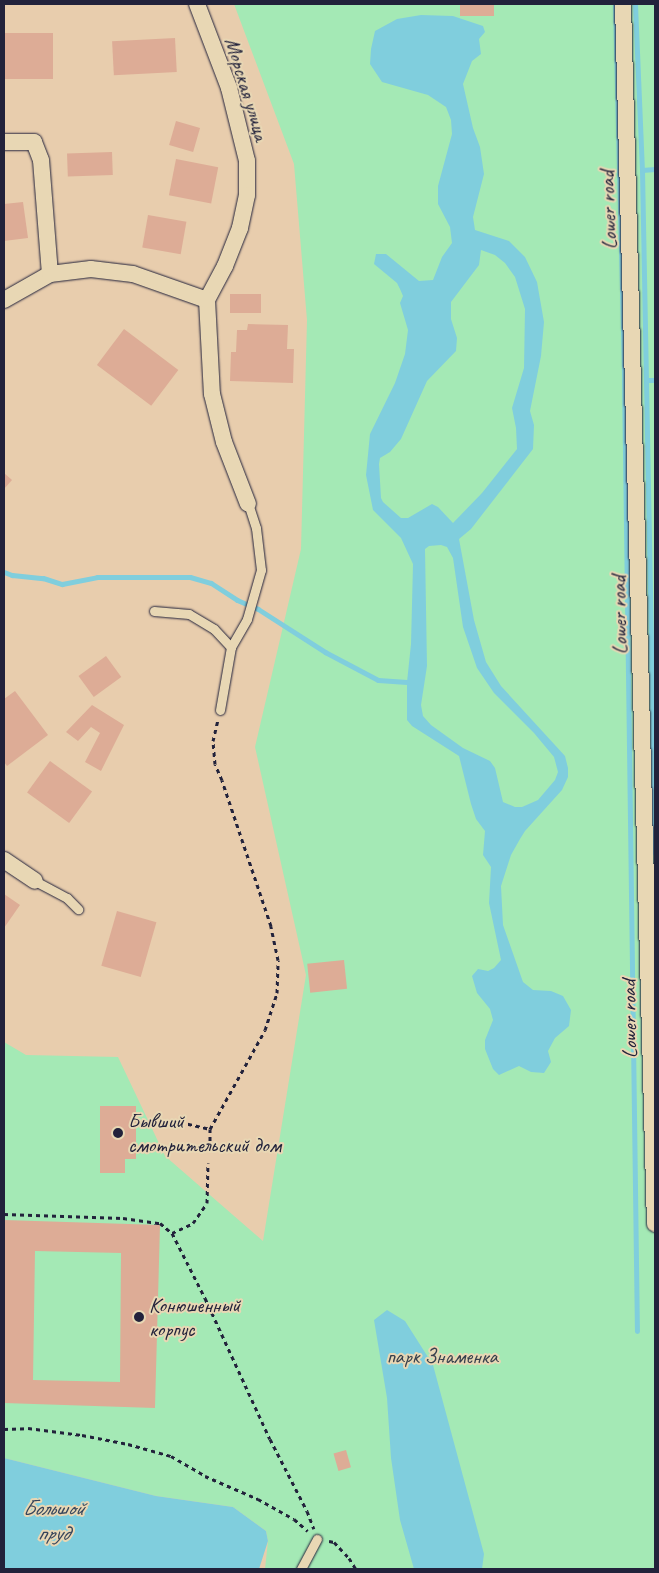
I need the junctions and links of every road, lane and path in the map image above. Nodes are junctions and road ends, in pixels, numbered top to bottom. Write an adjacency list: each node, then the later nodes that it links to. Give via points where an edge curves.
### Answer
1 (196, 4): 6 (street, Морская улица, via 229,88 247,160 247,195 240,228 226,266)
2 (623, 4): 19 (street, Lower road)
3 (4, 142): 4 (street, via 34,142 38,151)
4 (50, 274): 5 (street); 6 (street, via 91,269 133,274)
5 (4, 300)
6 (207, 300): 7 (street, via 212,394 224,442)
7 (248, 504): 9 (lane, via 261,558 260,577 247,619)
8 (154, 611): 9 (lane, via 189,614 214,630)
9 (232, 647): 10 (lane)
10 (220, 710): 15 (path, via 213,741 215,764 271,926 278,968 277,993 265,1030)
11 (4, 860): 12 (street)
12 (35, 881): 13 (lane, via 67,898)
13 (78, 908)
14 (180, 1122): 15 (path)
15 (210, 1129): 16 (path)
16 (210, 1148)
17 (208, 1163): 20 (path, via 207,1203 193,1223)
18 (4, 1214): 20 (path, via 123,1218 160,1223)
19 (655, 1224)
20 (172, 1233): 22 (path, via 307,1511)
21 (4, 1429): 22 (path, via 28,1428 82,1435 171,1456 205,1476 258,1499 294,1520)
22 (317, 1539): 23 (lane); 24 (path, via 334,1542)
23 (301, 1569)
24 (356, 1569)

